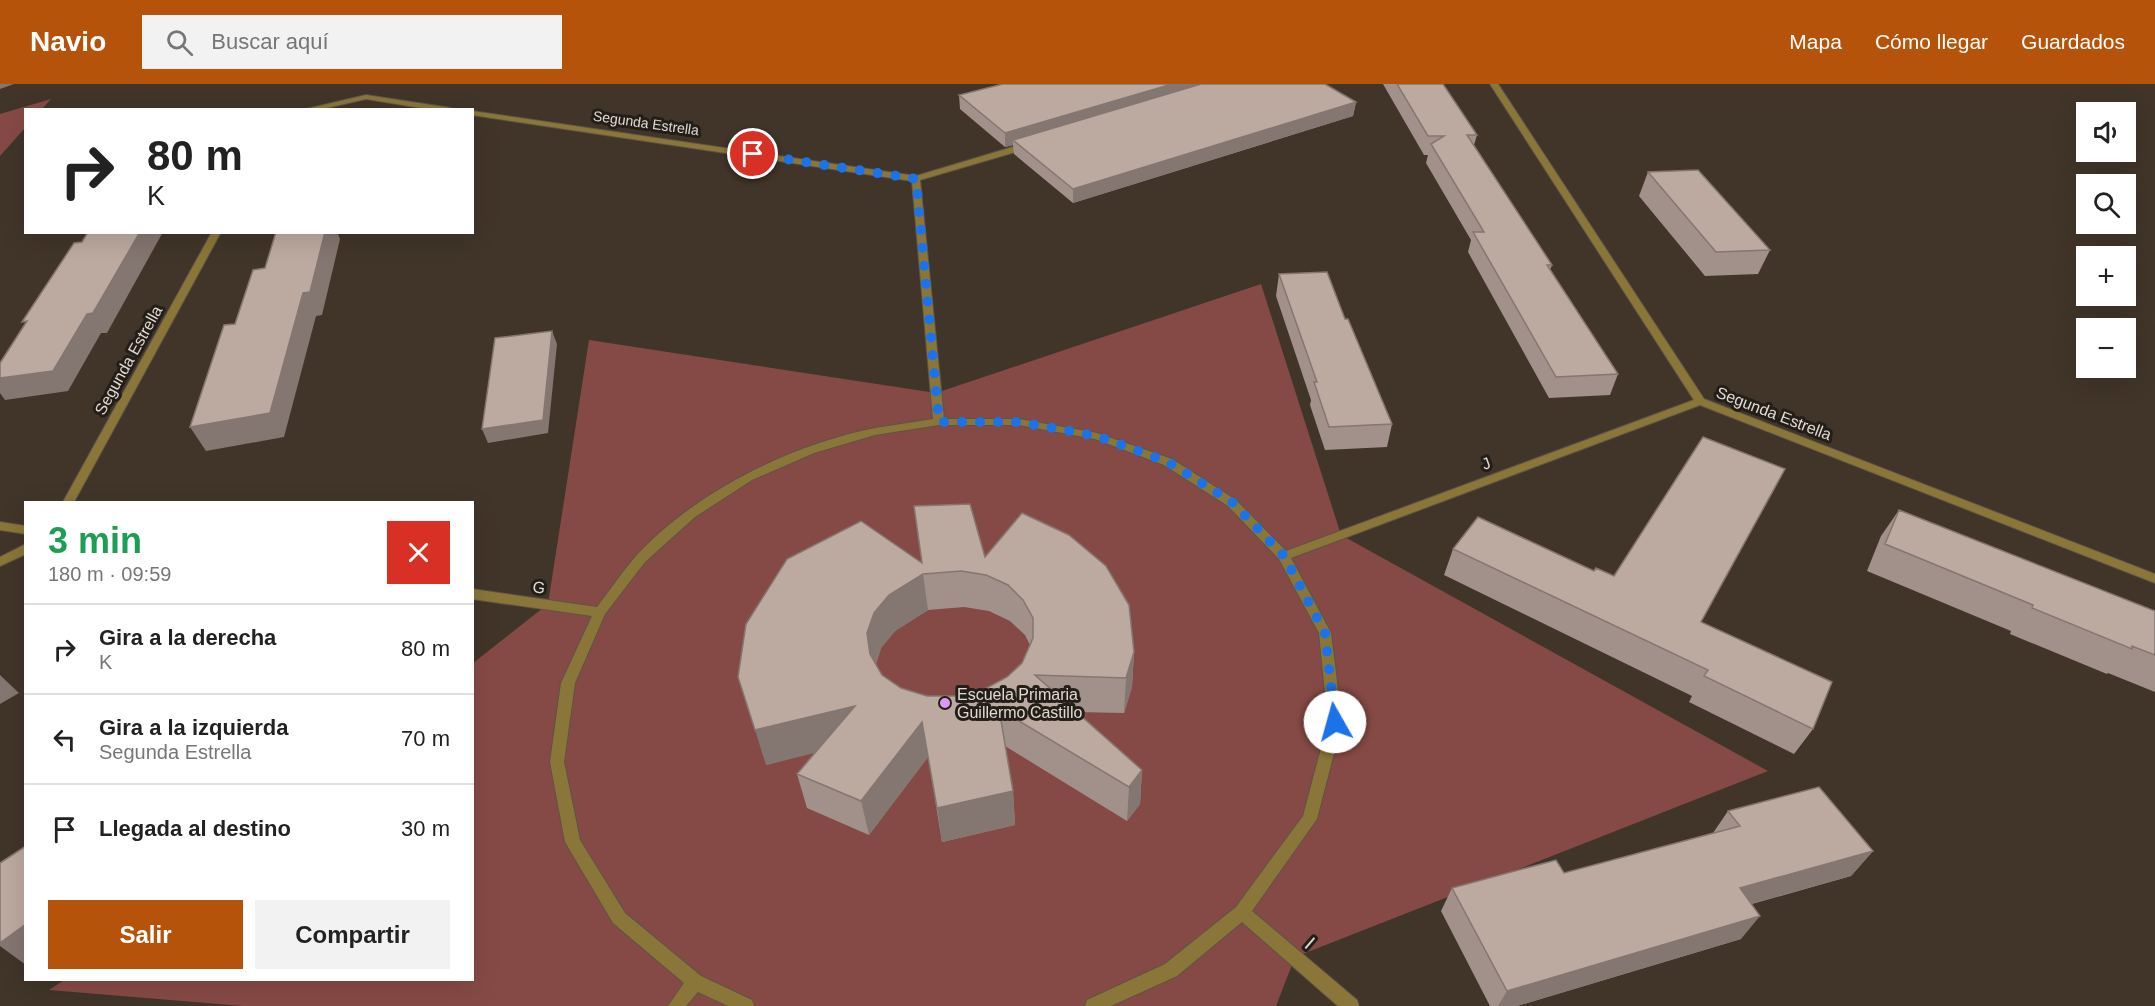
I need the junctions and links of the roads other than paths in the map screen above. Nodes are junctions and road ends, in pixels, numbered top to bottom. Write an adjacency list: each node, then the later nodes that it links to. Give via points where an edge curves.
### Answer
1 (1494, 84): 8 (street, Segunda Estrella)
2 (315, 108): 3 (street, via 366,97)
3 (438, 108)
4 (474, 113): 6 (street, Segunda Estrella)
5 (1040, 141): 6 (street, Segunda Estrella)
6 (916, 179): 9 (street)
7 (216, 234): 10 (street, Segunda Estrella)
8 (1700, 401): 14 (street, J); 16 (street, Segunda Estrella)
9 (939, 422): 14 (street, via 1019,422 1086,434 1168,462 1232,502); 18 (street, via 874,432 820,447 748,477 691,514 641,559)
10 (69, 501)
11 (0, 526): 12 (street)
12 (24, 530)
13 (24, 549): 15 (street)
14 (1284, 556): 19 (street, via 1325,633 1335,722 1310,819)
15 (0, 562)
16 (2155, 579)
17 (474, 594): 18 (street, G)
18 (600, 612): 20 (street, via 568,683 557,762 573,842 619,918)
19 (1242, 912): 23 (street, via 1170,970); 24 (street, I)
20 (695, 982): 21 (street); 22 (street)
21 (676, 1006)
22 (746, 1006)
23 (1093, 1006)
24 (1351, 1006)

